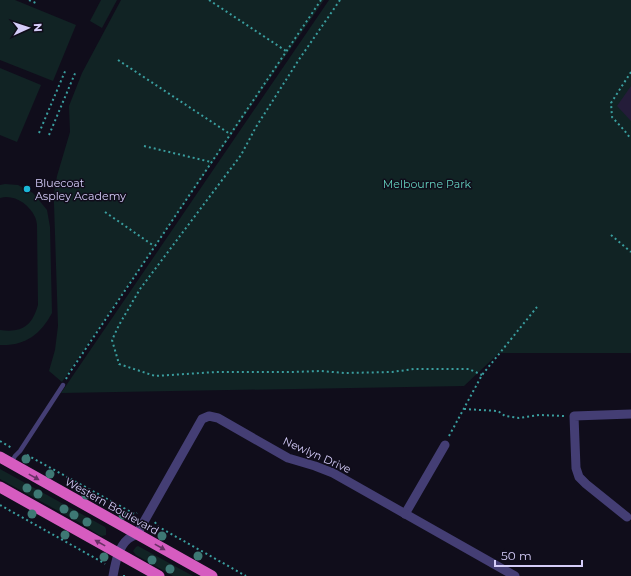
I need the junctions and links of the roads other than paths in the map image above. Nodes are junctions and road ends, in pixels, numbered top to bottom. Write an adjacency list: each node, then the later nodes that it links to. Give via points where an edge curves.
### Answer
1 (63, 385): 5 (lane)
2 (631, 414): 8 (street, via 574,416 576,468 579,477)
3 (445, 445): 7 (street)
4 (0, 457): 5 (highway, Western Boulevard)
5 (11, 463): 9 (highway, Western Boulevard, one-way to 9)
6 (0, 487): 10 (highway, one-way to 6)
7 (405, 514): 9 (street, Newlyn Drive, via 332,473 288,458 218,418 209,416 202,419); 14 (street, Newlyn Drive)
8 (627, 516)
9 (137, 534): 10 (street, via 127,540); 13 (highway, Western Boulevard, one-way to 13)
10 (119, 554): 11 (street); 12 (highway)
11 (114, 574)
12 (159, 576)
13 (212, 576)
14 (515, 576)

